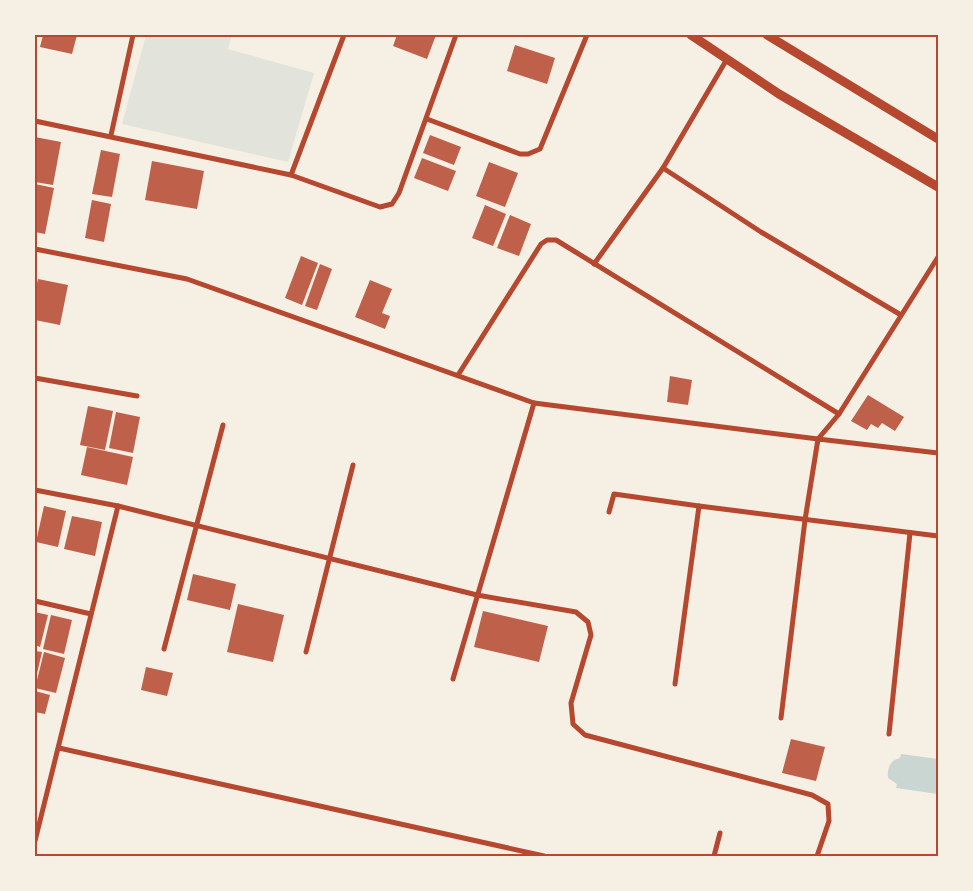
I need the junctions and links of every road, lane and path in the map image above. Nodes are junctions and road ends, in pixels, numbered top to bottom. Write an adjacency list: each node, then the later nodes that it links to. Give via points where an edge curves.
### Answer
1 (133, 35): 10 (street)
2 (344, 35): 13 (street)
3 (456, 35): 8 (street)
4 (587, 35): 8 (street, via 540,149 520,154)
5 (691, 35): 7 (street)
6 (767, 35): 11 (street)
7 (727, 59): 12 (street); 14 (street, via 778,94)
8 (427, 119): 13 (street, via 399,193 389,206 370,205)
9 (35, 121): 10 (street)
10 (111, 136): 13 (street)
11 (938, 139)
12 (664, 168): 17 (street); 18 (street, via 761,232)
13 (291, 175)
14 (938, 187)
15 (35, 249): 19 (street, via 186,279)
16 (938, 257): 18 (street)
17 (594, 264): 19 (street, via 556,240 545,241); 23 (street)
18 (901, 315): 23 (street)
19 (458, 376): 22 (street)
20 (35, 378): 21 (street)
21 (137, 396)
22 (534, 403): 25 (street); 37 (street)
23 (839, 414): 25 (street)
24 (222, 425): 33 (street)
25 (818, 439): 26 (street); 32 (street)
26 (938, 453)
27 (353, 465): 36 (street)
28 (35, 490): 29 (street)
29 (118, 506): 33 (street); 39 (street)
30 (699, 506): 31 (street, via 614,494); 32 (street); 43 (street)
31 (610, 512)
32 (805, 520): 34 (street); 44 (street)
33 (197, 525): 36 (street); 40 (street)
34 (910, 533): 35 (street); 45 (street)
35 (938, 536)
36 (329, 558): 37 (street); 41 (street)
37 (477, 595): 42 (street); 51 (street, via 576,612 588,622 591,635 571,703 573,724 585,735 812,796 828,804 829,821)
38 (35, 601): 39 (street)
39 (91, 614): 46 (street)
40 (164, 649)
41 (306, 652)
42 (453, 679)
43 (675, 684)
44 (781, 718)
45 (889, 734)
46 (59, 748): 48 (street); 49 (street)
47 (720, 833): 50 (street)
48 (35, 841)
49 (544, 856)
50 (714, 856)
51 (817, 856)

